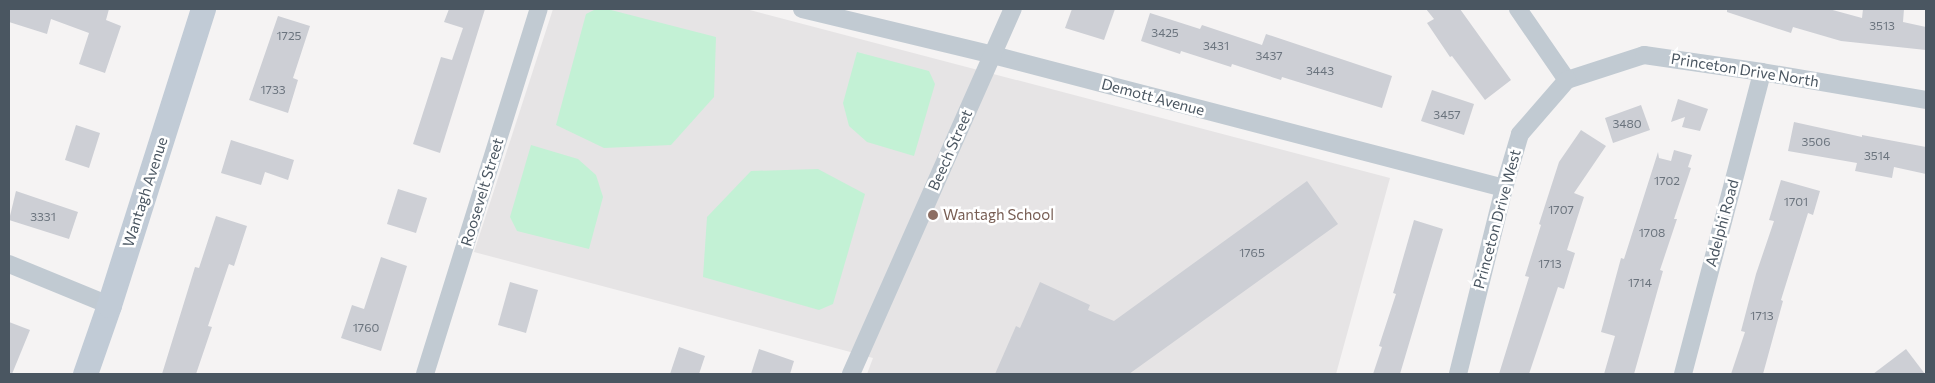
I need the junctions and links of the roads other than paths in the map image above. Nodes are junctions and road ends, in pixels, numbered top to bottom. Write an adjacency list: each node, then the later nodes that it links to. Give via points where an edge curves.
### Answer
1 (203, 9): 12 (main road, Wantagh Avenue)
2 (539, 9): 14 (street, Roosevelt Street)
3 (802, 9): 6 (street, Demott Avenue)
4 (1014, 9): 6 (street, Beech Street)
5 (1518, 9): 8 (street)
6 (993, 55): 10 (street, Demott Avenue); 15 (street, Beech Street)
7 (1762, 72): 8 (street, Princeton Drive North, via 1644,55); 9 (street, Princeton Drive North); 17 (street, Adelphi Road)
8 (1566, 80): 10 (street, Princeton Drive West, via 1520,134)
9 (1926, 100)
10 (1504, 188): 16 (street, Princeton Drive West)
11 (9, 264): 12 (street)
12 (109, 305): 13 (main road, Wantagh Avenue)
13 (85, 374)
14 (425, 374)
15 (851, 374)
16 (1458, 374)
17 (1683, 374)

